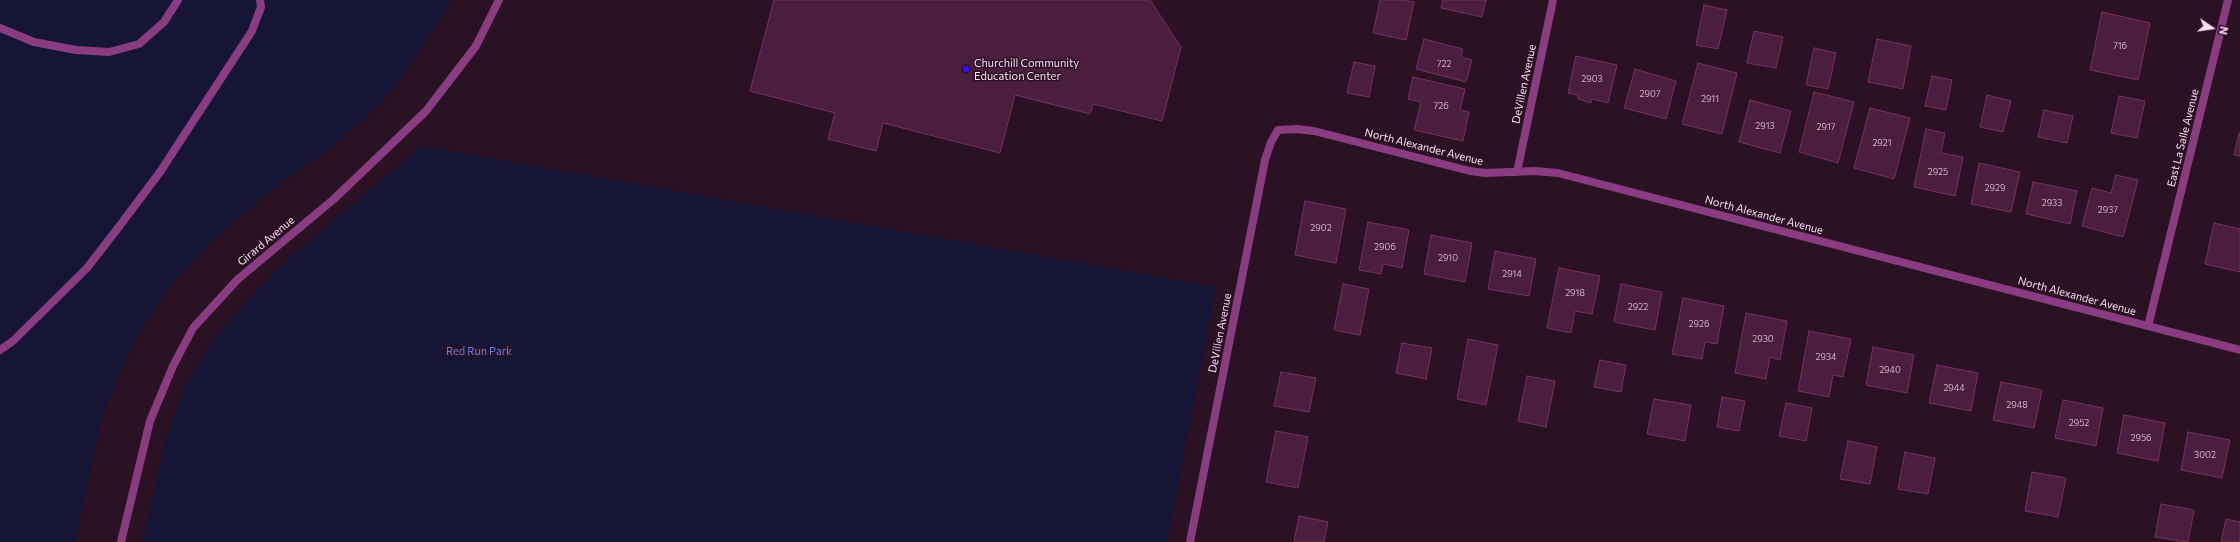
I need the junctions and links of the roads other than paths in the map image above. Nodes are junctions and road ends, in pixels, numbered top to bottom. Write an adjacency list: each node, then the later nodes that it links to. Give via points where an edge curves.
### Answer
1 (178, 0): 6 (street, via 164,22 139,44 109,52 76,50 34,42)
2 (260, 0): 10 (street, via 261,7 252,31 160,172 122,224 87,268 13,341)
3 (499, 0): 12 (street, Girard Avenue, via 476,46 426,110 334,199 238,279 192,328 172,366 150,420)
4 (1553, 0): 8 (street, DeVillen Avenue)
5 (2228, 0): 9 (street, East La Salle Avenue)
6 (0, 28)
7 (1278, 130): 8 (street, North Alexander Avenue, via 1314,131 1470,171); 13 (street, DeVillen Avenue, via 1265,160)
8 (1517, 172): 9 (street, North Alexander Avenue, via 1558,173)
9 (2148, 326): 11 (street, North Alexander Avenue)
10 (0, 350)
11 (2240, 350)
12 (121, 542)
13 (1190, 542)

